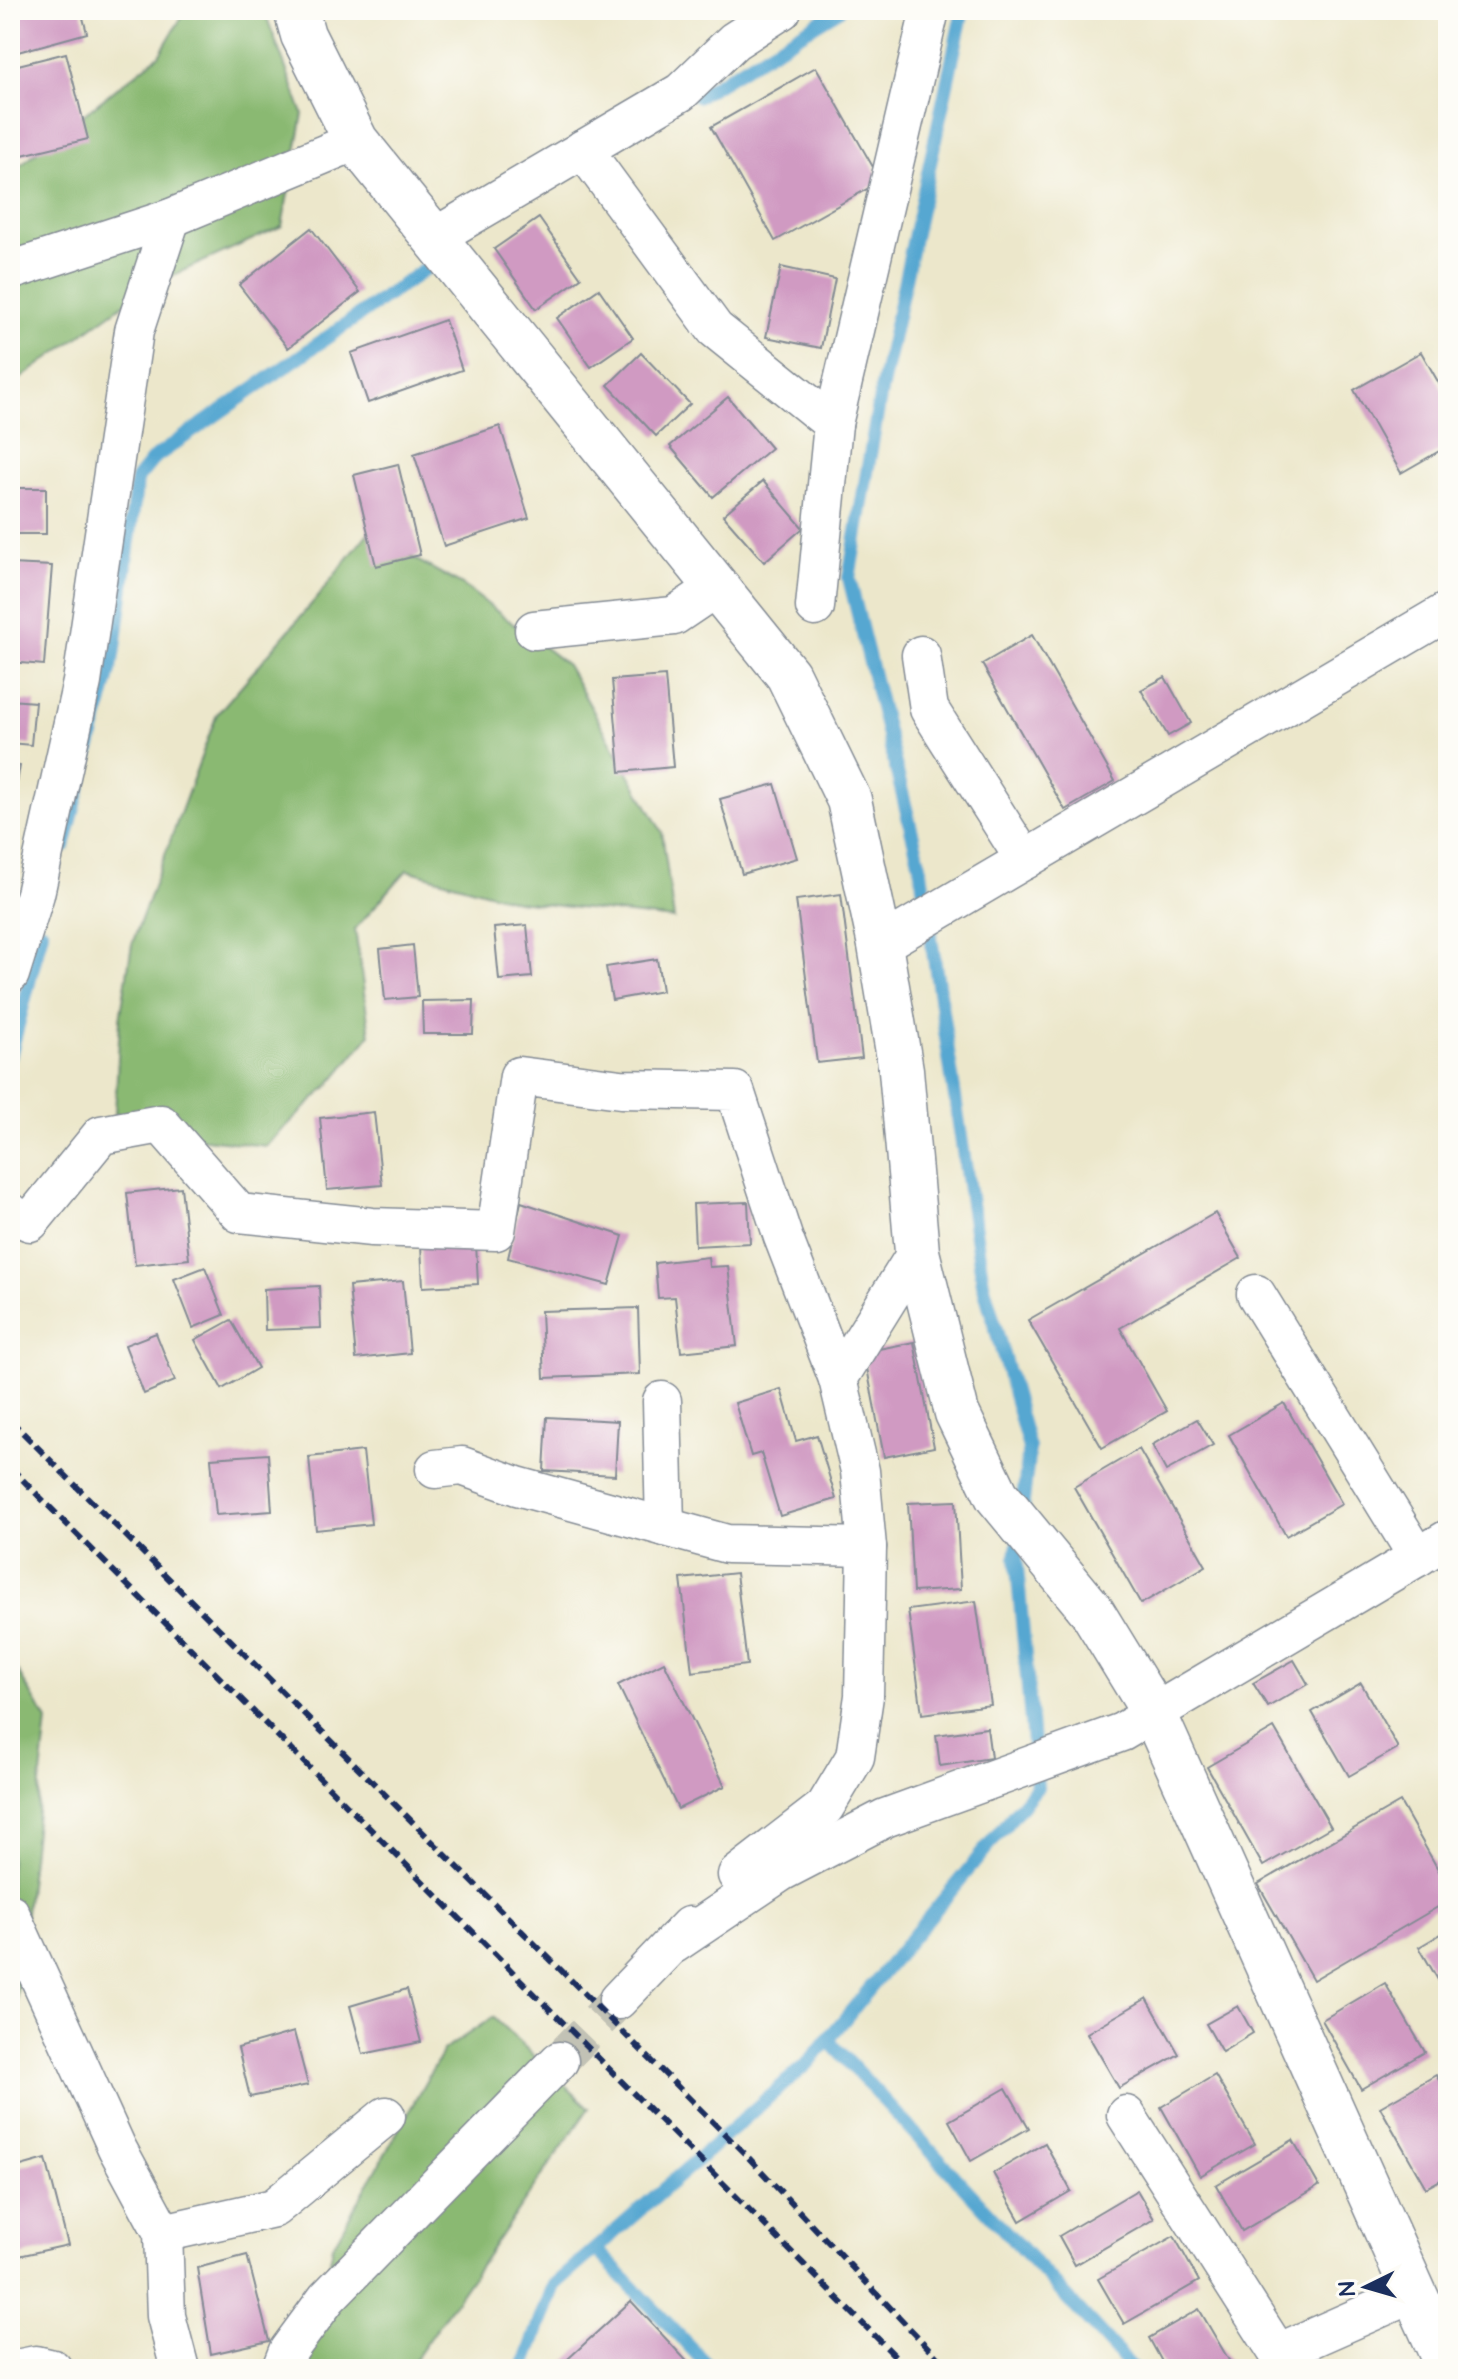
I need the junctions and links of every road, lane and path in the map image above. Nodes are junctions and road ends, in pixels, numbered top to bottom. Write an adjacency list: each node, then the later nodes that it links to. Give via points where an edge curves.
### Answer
1 (296, 10): 4 (street, via 303,35)
2 (782, 10): 5 (street, via 734,41 681,92)
3 (930, 10): 9 (street)
4 (356, 141): 6 (street); 7 (street)
5 (585, 151): 7 (street); 9 (street, via 715,329)
6 (171, 218): 8 (street); 17 (street, via 134,331 82,682 35,894)
7 (434, 240): 10 (street)
8 (10, 271)
9 (833, 424): 11 (street)
10 (717, 587): 13 (street, via 674,616); 16 (street, via 788,675 849,800)
11 (815, 607)
12 (1448, 611): 15 (street)
13 (534, 630)
14 (921, 655): 15 (street, via 929,709)
15 (1025, 860): 16 (street)
16 (890, 939): 19 (street)
17 (10, 974)
18 (10, 1213): 21 (street, via 30,1222 101,1135 161,1124 239,1213 372,1227 496,1231 519,1076 621,1089 735,1091)
19 (917, 1252): 21 (street); 27 (street, via 957,1413 997,1496 1091,1610)
20 (1256, 1294): 26 (street)
21 (838, 1379): 25 (street, via 860,1471)
22 (662, 1401): 24 (street)
23 (435, 1469): 24 (street, via 462,1466)
24 (665, 1527): 25 (street, via 727,1544)
25 (867, 1547): 29 (street, via 864,1696 855,1757 825,1807 724,1885)
26 (1433, 1548): 27 (street)
27 (1154, 1713): 29 (street, via 1122,1732 885,1818 781,1872); 37 (street)
28 (10, 1913): 31 (street)
29 (674, 1944): 32 (street)
30 (10, 1959): 31 (street)
31 (42, 1984): 36 (street, via 117,2148)
32 (618, 2000)
33 (559, 2061): 42 (street, via 327,2298)
34 (1126, 2115): 37 (street, via 1278,2353)
35 (386, 2116): 36 (street, via 274,2208)
36 (163, 2233): 41 (street, via 166,2316)
37 (1414, 2293): 38 (street)
38 (1448, 2368)
39 (16, 2369): 40 (street)
40 (53, 2369)
41 (180, 2369)
42 (281, 2369)

